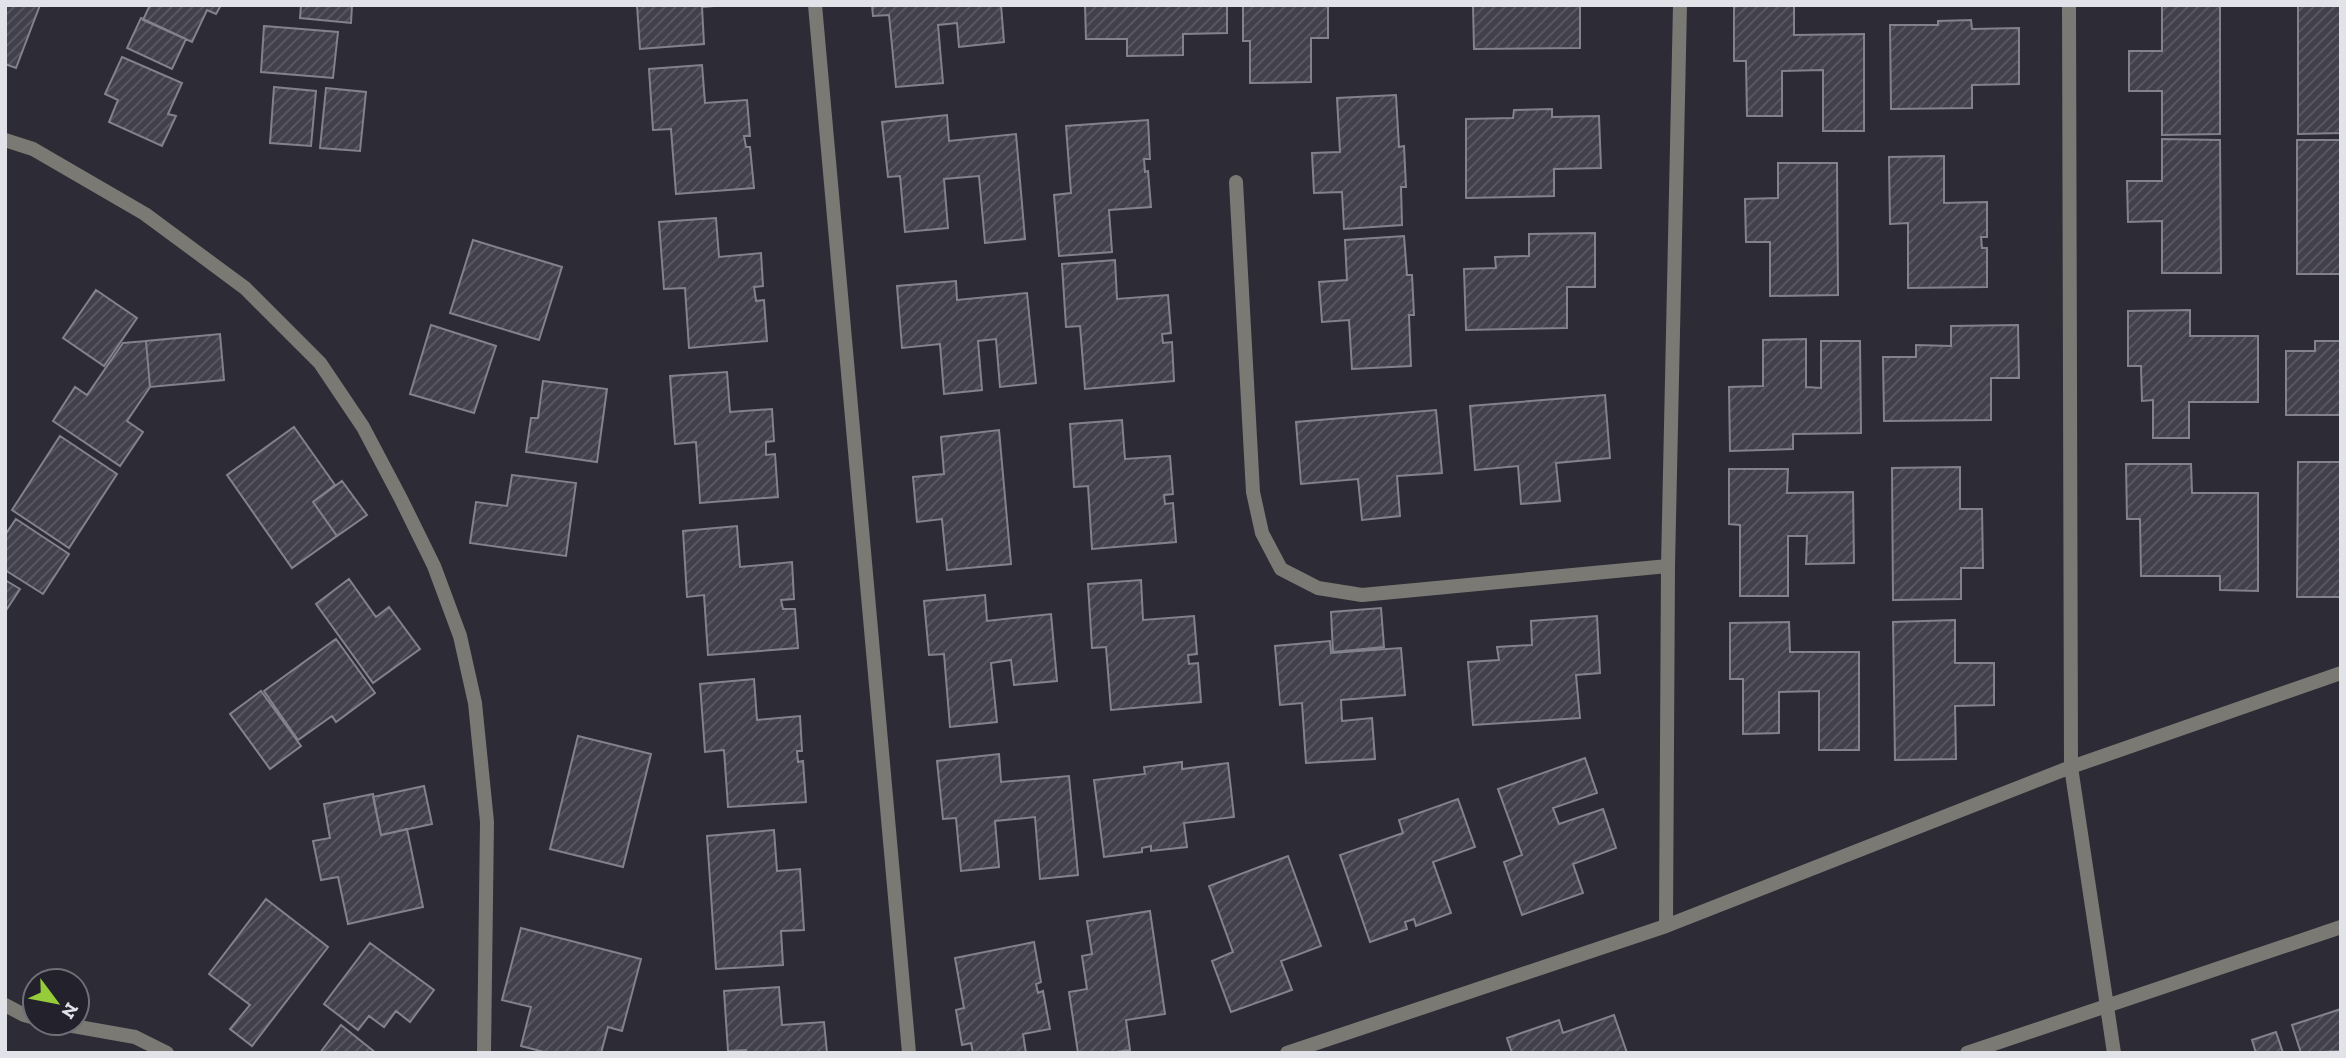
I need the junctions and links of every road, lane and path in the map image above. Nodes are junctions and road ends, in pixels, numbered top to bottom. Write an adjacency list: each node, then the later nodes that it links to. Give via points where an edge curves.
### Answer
1 (816, 5): 17 (street)
2 (1680, 5): 6 (street)
3 (2069, 5): 8 (street)
4 (5, 140): 16 (street, via 33,149 145,214 245,288 320,363 369,439 434,566 460,636 475,703 487,822)
5 (1236, 182): 6 (street, via 1253,492 1262,533 1281,569 1318,588 1362,595)
6 (1668, 566): 9 (street)
7 (2341, 673): 8 (street)
8 (2071, 766): 9 (street); 12 (street)
9 (1666, 926): 18 (street)
10 (2341, 928): 12 (street)
11 (5, 1005): 13 (street)
12 (2108, 1006): 19 (street); 20 (street)
13 (21, 1013)
14 (91, 1029): 15 (street, via 135,1037)
15 (167, 1053)
16 (484, 1053)
17 (909, 1053)
18 (1287, 1053)
19 (1967, 1053)
20 (2114, 1053)

